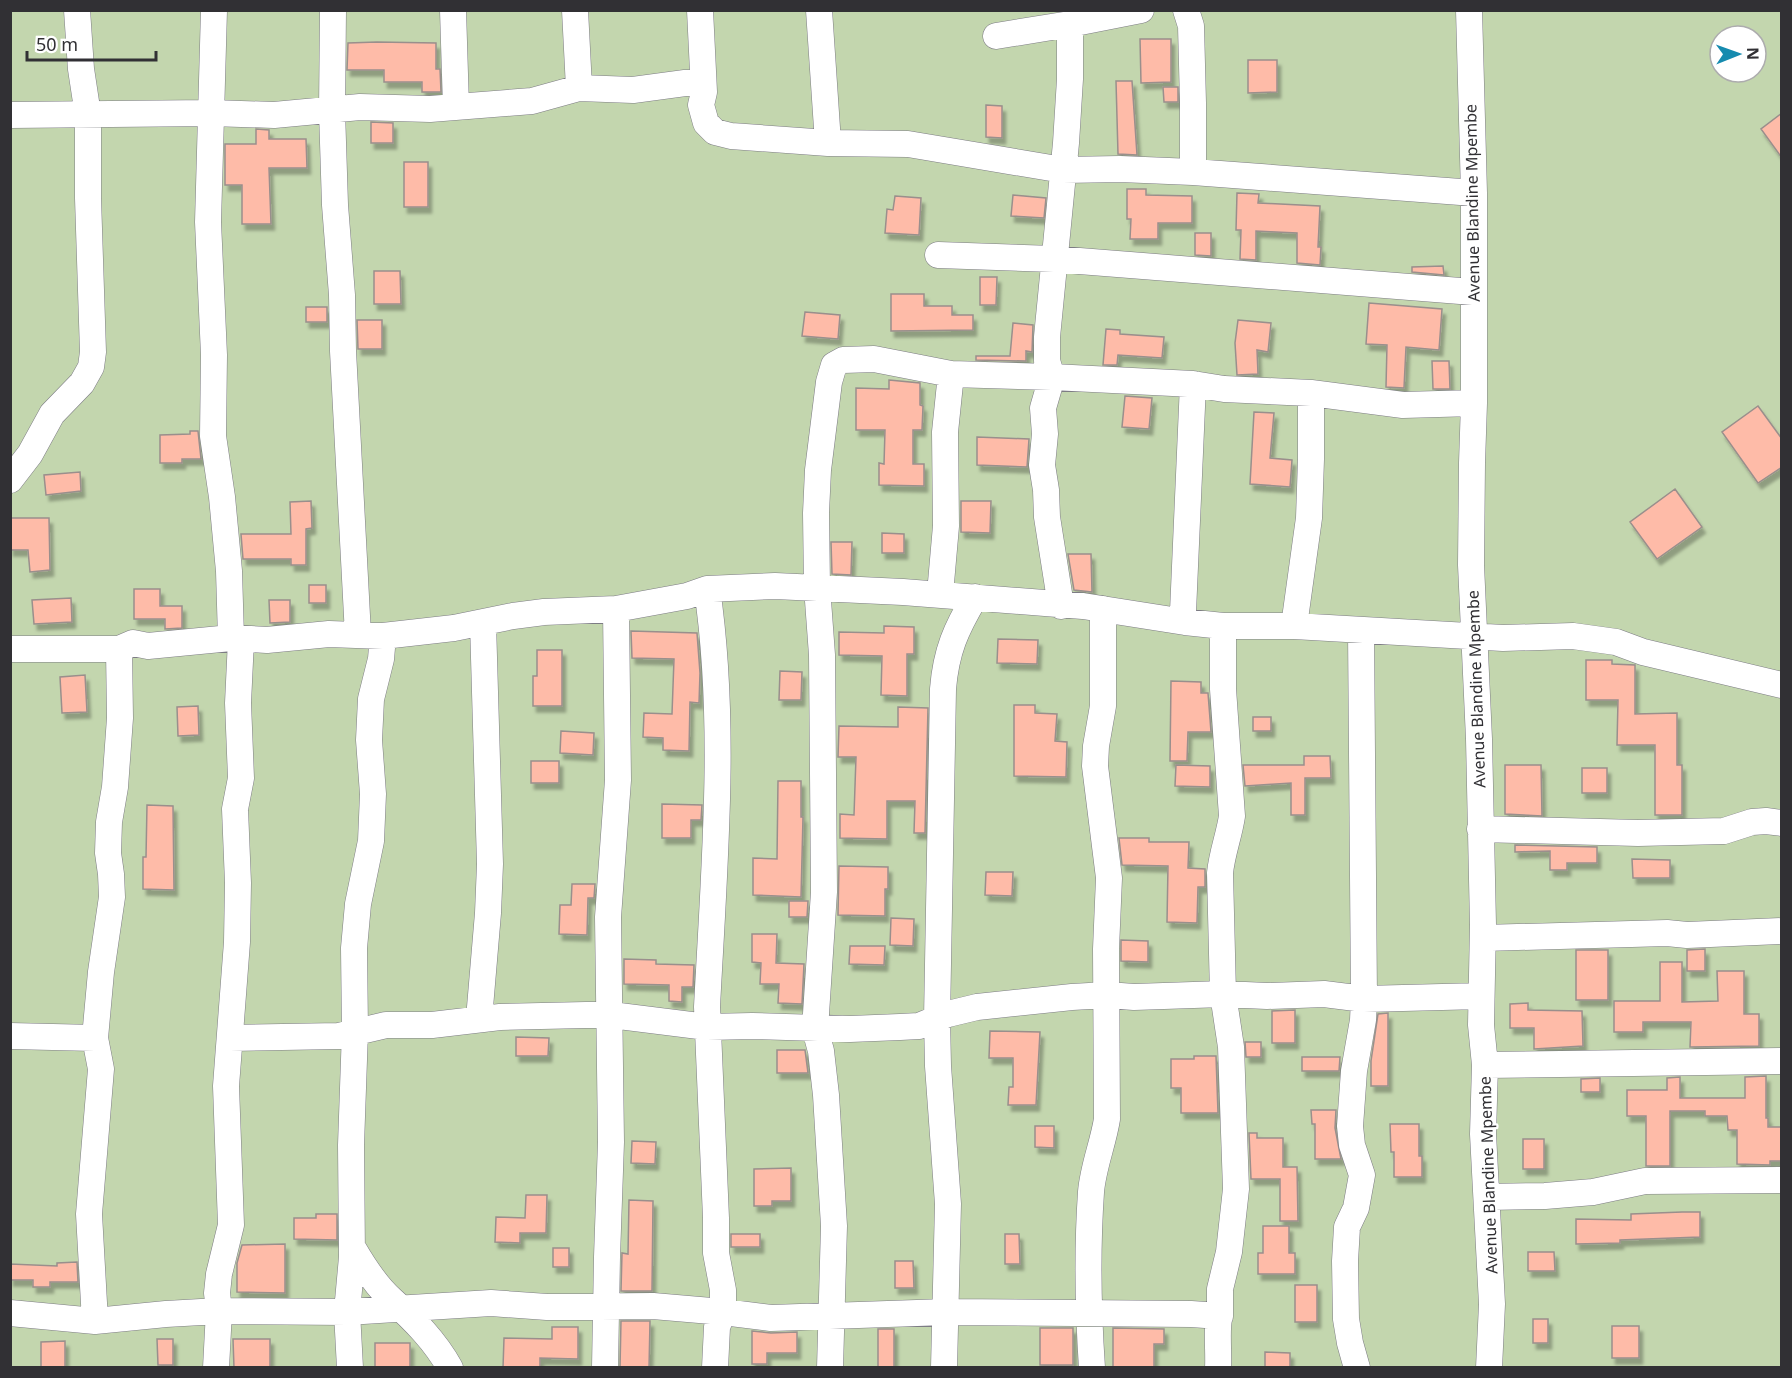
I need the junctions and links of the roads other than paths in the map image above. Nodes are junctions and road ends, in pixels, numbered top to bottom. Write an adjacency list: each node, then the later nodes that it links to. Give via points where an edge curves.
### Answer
1 (77, 10): 19 (street)
2 (214, 10): 17 (street)
3 (333, 10): 16 (street)
4 (453, 10): 15 (street)
5 (575, 10): 14 (street)
6 (700, 10): 13 (street)
7 (819, 10): 20 (street)
8 (1141, 10): 11 (street)
9 (1186, 10): 22 (street, via 1191,26)
10 (1469, 10): 23 (street, Avenue Blandine Mpembe)
11 (1070, 24): 12 (street); 21 (street)
12 (996, 36)
13 (703, 83): 14 (street, via 633,90); 20 (street, via 701,105 715,132)
14 (579, 88): 15 (street, via 532,101)
15 (456, 107): 16 (street, via 360,107)
16 (332, 111): 17 (street); 45 (street, via 343,351)
17 (211, 113): 19 (street); 47 (street, via 208,222 213,436)
18 (10, 115): 19 (street)
19 (88, 115): 32 (street, via 92,367 52,414)
20 (828, 143): 21 (street, via 908,144)
21 (1063, 171): 22 (street); 25 (street)
22 (1193, 172): 23 (street)
23 (1474, 194): 26 (street, Avenue Blandine Mpembe)
24 (938, 255): 25 (street)
25 (1054, 259): 26 (street); 28 (street, via 1047,362)
26 (1473, 292): 31 (street, Avenue Blandine Mpembe)
27 (951, 374): 28 (street); 33 (street, via 874,359 843,360 834,365 818,470); 35 (street, via 945,432 946,526)
28 (1052, 376): 29 (street); 37 (street, via 1044,408 1042,465)
29 (1193, 384): 30 (street); 41 (street)
30 (1311, 393): 31 (street, via 1403,405); 43 (street, via 1309,518)
31 (1474, 403): 46 (street, Avenue Blandine Mpembe)
32 (10, 480)
33 (817, 587): 34 (street); 35 (street); 63 (street, via 822,655 824,892)
34 (707, 589): 38 (street); 62 (street, via 714,634 717,776)
35 (940, 594): 36 (street)
36 (975, 597): 37 (street); 60 (street, via 954,636 945,665)
37 (1061, 606): 39 (street)
38 (616, 609): 40 (street, via 544,612); 59 (street, via 618,780 608,917)
39 (1103, 609): 41 (street); 56 (street, via 1103,706 1095,766 1109,878)
40 (483, 622): 45 (street); 61 (street, via 490,864)
41 (1185, 622): 42 (street)
42 (1223, 626): 43 (street); 55 (street, via 1232,816 1220,873)
43 (1294, 626): 44 (street)
44 (1361, 630): 46 (street); 58 (street)
45 (370, 636): 47 (street); 64 (street, via 381,659 371,699 371,841 356,922)
46 (1474, 637): 50 (street, via 1595,638); 52 (street, Avenue Blandine Mpembe)
47 (236, 639): 49 (street, via 148,646 133,643); 67 (street, via 240,778 235,809 237,942)
48 (10, 649): 49 (street)
49 (119, 649): 66 (street, via 120,718 109,832 112,897)
50 (1782, 685)
51 (1782, 824): 52 (street, via 1766,821 1724,831 1638,833)
52 (1480, 829): 54 (street, Avenue Blandine Mpembe)
53 (1782, 931): 54 (street)
54 (1483, 939): 57 (street, Avenue Blandine Mpembe)
55 (1223, 994): 56 (street); 58 (street, via 1324,994); 82 (street, via 1231,1047 1236,1190 1229,1252 1220,1288)
56 (1107, 995): 60 (street, via 977,1007); 80 (street, via 1107,1119 1092,1191)
57 (1481, 996): 58 (street); 69 (street, Avenue Blandine Mpembe)
58 (1364, 999): 93 (street, via 1350,1126 1362,1175 1356,1208 1347,1227 1345,1261 1346,1319)
59 (611, 1016): 61 (street); 62 (street); 73 (street)
60 (937, 1019): 63 (street, via 919,1026); 78 (street, via 948,1204)
61 (479, 1020): 64 (street, via 386,1024)
62 (707, 1027): 63 (street); 77 (street, via 716,1253)
63 (815, 1029): 81 (street, via 821,1051 831,1159)
64 (355, 1031): 67 (street, via 339,1036); 72 (street)
65 (10, 1036): 66 (street)
66 (95, 1038): 83 (street, via 101,1069 89,1214)
67 (230, 1038): 75 (street, via 226,1086 231,1225 219,1274)
68 (1782, 1061): 69 (street)
69 (1485, 1065): 71 (street, Avenue Blandine Mpembe)
70 (1782, 1180): 71 (street, via 1645,1181 1593,1192)
71 (1487, 1197): 94 (street, Avenue Blandine Mpembe, via 1492,1304)
72 (352, 1248): 74 (street, via 378,1286); 76 (street)
73 (607, 1307): 74 (street, via 491,1303); 77 (street); 87 (street)
74 (404, 1310): 76 (street); 86 (street)
75 (219, 1311): 76 (street); 83 (street); 84 (street)
76 (347, 1312): 85 (street)
77 (723, 1312): 81 (street, via 771,1318); 88 (street, via 717,1327)
78 (946, 1312): 80 (street); 81 (street); 90 (street)
79 (10, 1313): 83 (street)
80 (1089, 1313): 82 (street); 91 (street)
81 (832, 1316): 89 (street)
82 (1220, 1316): 92 (street)
83 (95, 1321)
84 (216, 1368)
85 (350, 1368)
86 (450, 1368)
87 (605, 1368)
88 (714, 1368)
89 (830, 1368)
90 (944, 1368)
91 (1092, 1368)
92 (1218, 1368)
93 (1357, 1368)
94 (1489, 1368)

